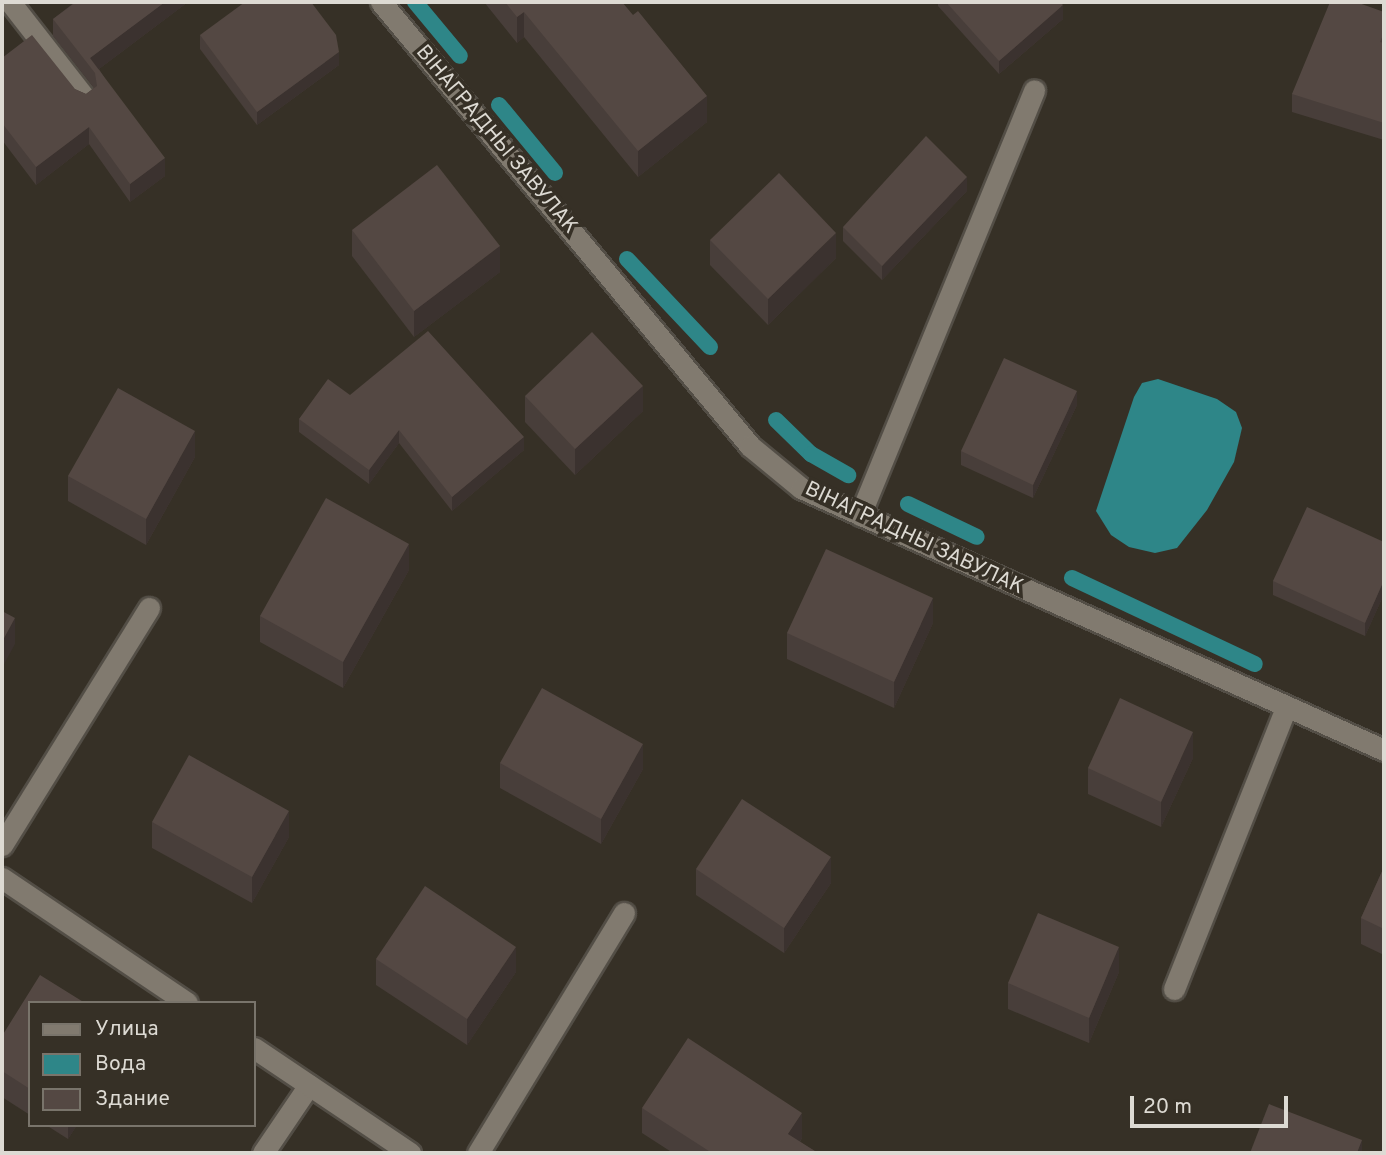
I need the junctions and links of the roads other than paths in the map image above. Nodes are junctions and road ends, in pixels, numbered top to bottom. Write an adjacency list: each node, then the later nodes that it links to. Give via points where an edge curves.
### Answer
1 (10, 2): 4 (street)
2 (381, 2): 5 (street, ВІНАГРАДНЫ ЗАВУЛАК, via 750,446 801,488)
3 (1034, 90): 5 (street)
4 (85, 98)
5 (860, 515): 7 (street, ВІНАГРАДНЫ ЗАВУЛАК)
6 (149, 608): 9 (street)
7 (1286, 708): 8 (street, ВІНАГРАДНЫ ЗАВУЛАК); 12 (street)
8 (1384, 750)
9 (2, 845)
10 (2, 878): 13 (street)
11 (624, 913): 18 (street)
12 (1174, 989)
13 (184, 1001)
14 (256, 1049): 15 (street)
15 (309, 1086): 16 (street); 17 (street)
16 (263, 1153)
17 (410, 1153)
18 (478, 1153)

